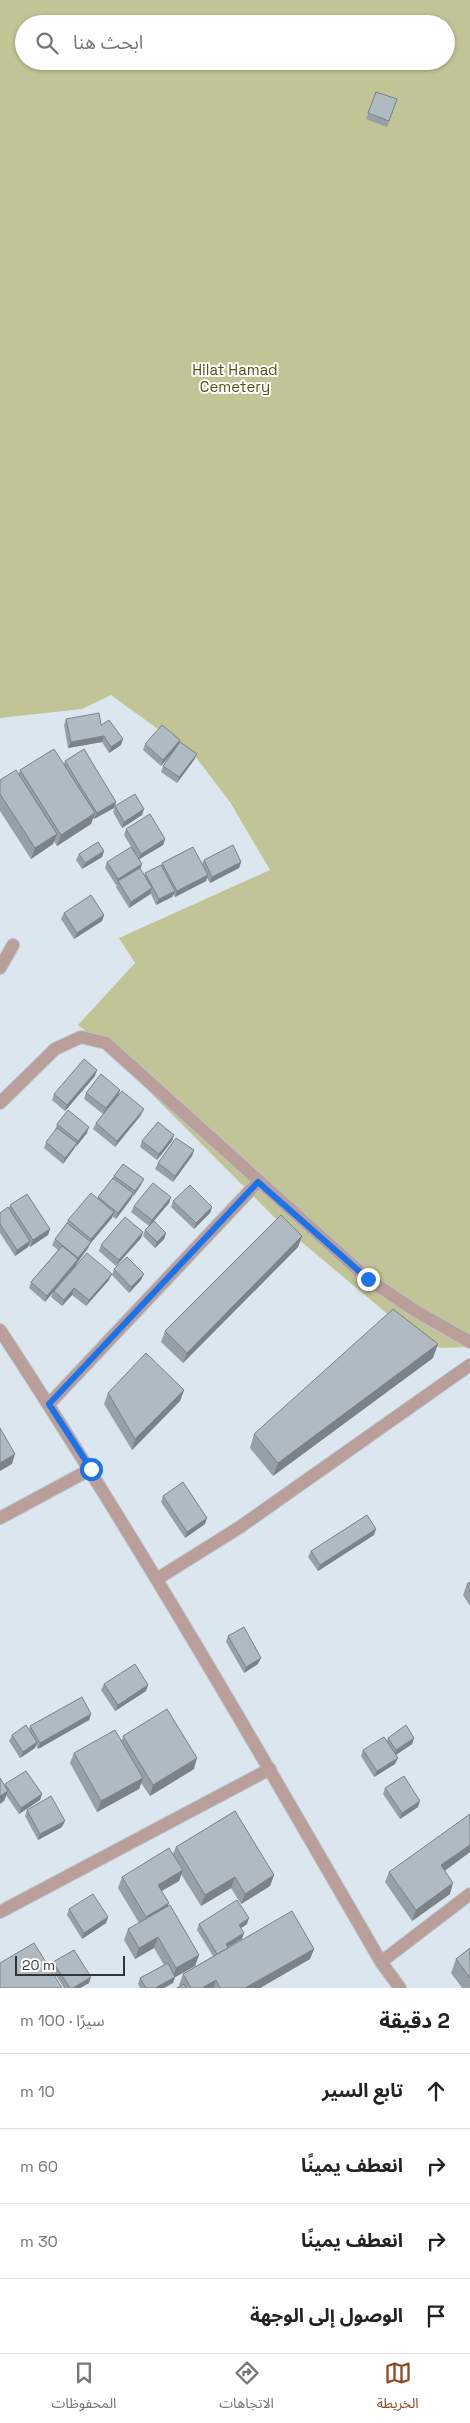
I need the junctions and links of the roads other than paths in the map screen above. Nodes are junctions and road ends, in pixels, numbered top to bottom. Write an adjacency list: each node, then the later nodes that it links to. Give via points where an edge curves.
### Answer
1 (13, 945): 2 (street)
2 (0, 968)
3 (0, 1103): 4 (street, via 54,1048 81,1038 106,1043)
4 (258, 1182): 6 (street, via 368,1279); 8 (street)
5 (0, 1330): 8 (street)
6 (470, 1342)
7 (470, 1365): 11 (street, via 240,1527)
8 (49, 1404): 9 (street)
9 (91, 1469): 10 (street); 11 (street)
10 (0, 1518)
11 (157, 1579): 12 (street)
12 (270, 1770): 14 (street); 15 (street)
13 (470, 1894): 15 (street)
14 (0, 1912)
15 (381, 1962): 16 (street)
16 (400, 1988)

